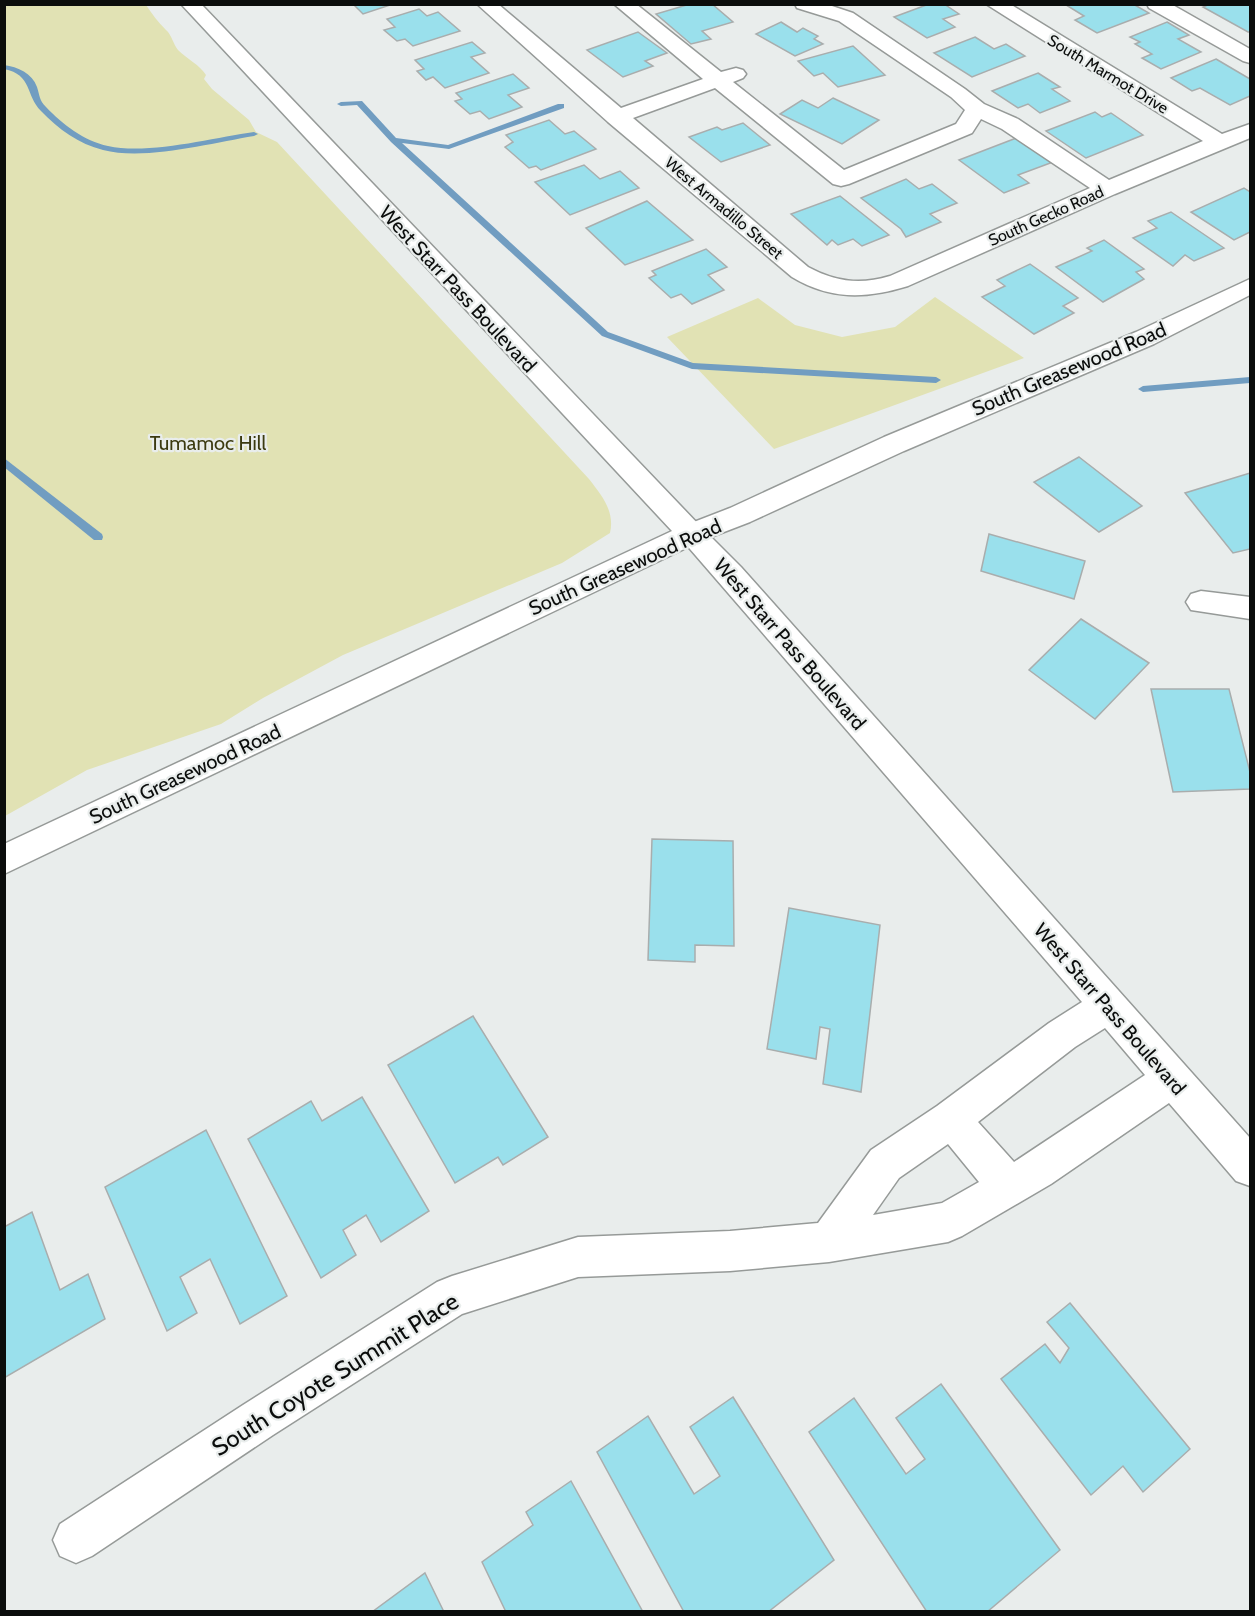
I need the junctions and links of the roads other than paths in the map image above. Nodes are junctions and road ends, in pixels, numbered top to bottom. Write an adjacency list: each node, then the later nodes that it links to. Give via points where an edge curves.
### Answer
1 (189, 4): 17 (street, West Starr Pass Boulevard)
2 (486, 4): 11 (street, West Armadillo Street)
3 (623, 4): 9 (street)
4 (804, 4): 10 (street, via 846,17)
5 (995, 4): 13 (street, South Marmot Drive)
6 (1156, 4): 7 (street)
7 (1251, 57)
8 (740, 72): 9 (street)
9 (719, 80): 10 (street, via 841,179 964,128); 11 (street)
10 (976, 109): 14 (street, via 1010,124)
11 (616, 117): 16 (street, West Armadillo Street, via 800,272)
12 (1251, 130): 13 (street, South Gecko Road)
13 (1221, 142): 14 (street, South Gecko Road)
14 (1107, 189): 16 (street, South Gecko Road, via 899,281 871,289)
15 (1251, 286): 17 (street, South Greasewood Road, via 1145,338)
16 (839, 289)
17 (691, 534): 20 (street, South Greasewood Road); 21 (street, West Starr Pass Boulevard)
18 (1201, 602): 19 (street)
19 (1251, 608)
20 (4, 860)
21 (1107, 1006): 22 (street, West Starr Pass Boulevard); 23 (street)
22 (1172, 1079): 24 (street, West Starr Pass Boulevard); 25 (street, South Coyote Summit Place)
23 (951, 1119): 25 (street); 26 (street, via 885,1164)
24 (1251, 1167)
25 (1009, 1186): 26 (street, South Coyote Summit Place, via 948,1222)
26 (829, 1242): 27 (street, South Coyote Summit Place, via 730,1251 578,1257 452,1297)
27 (76, 1540)

